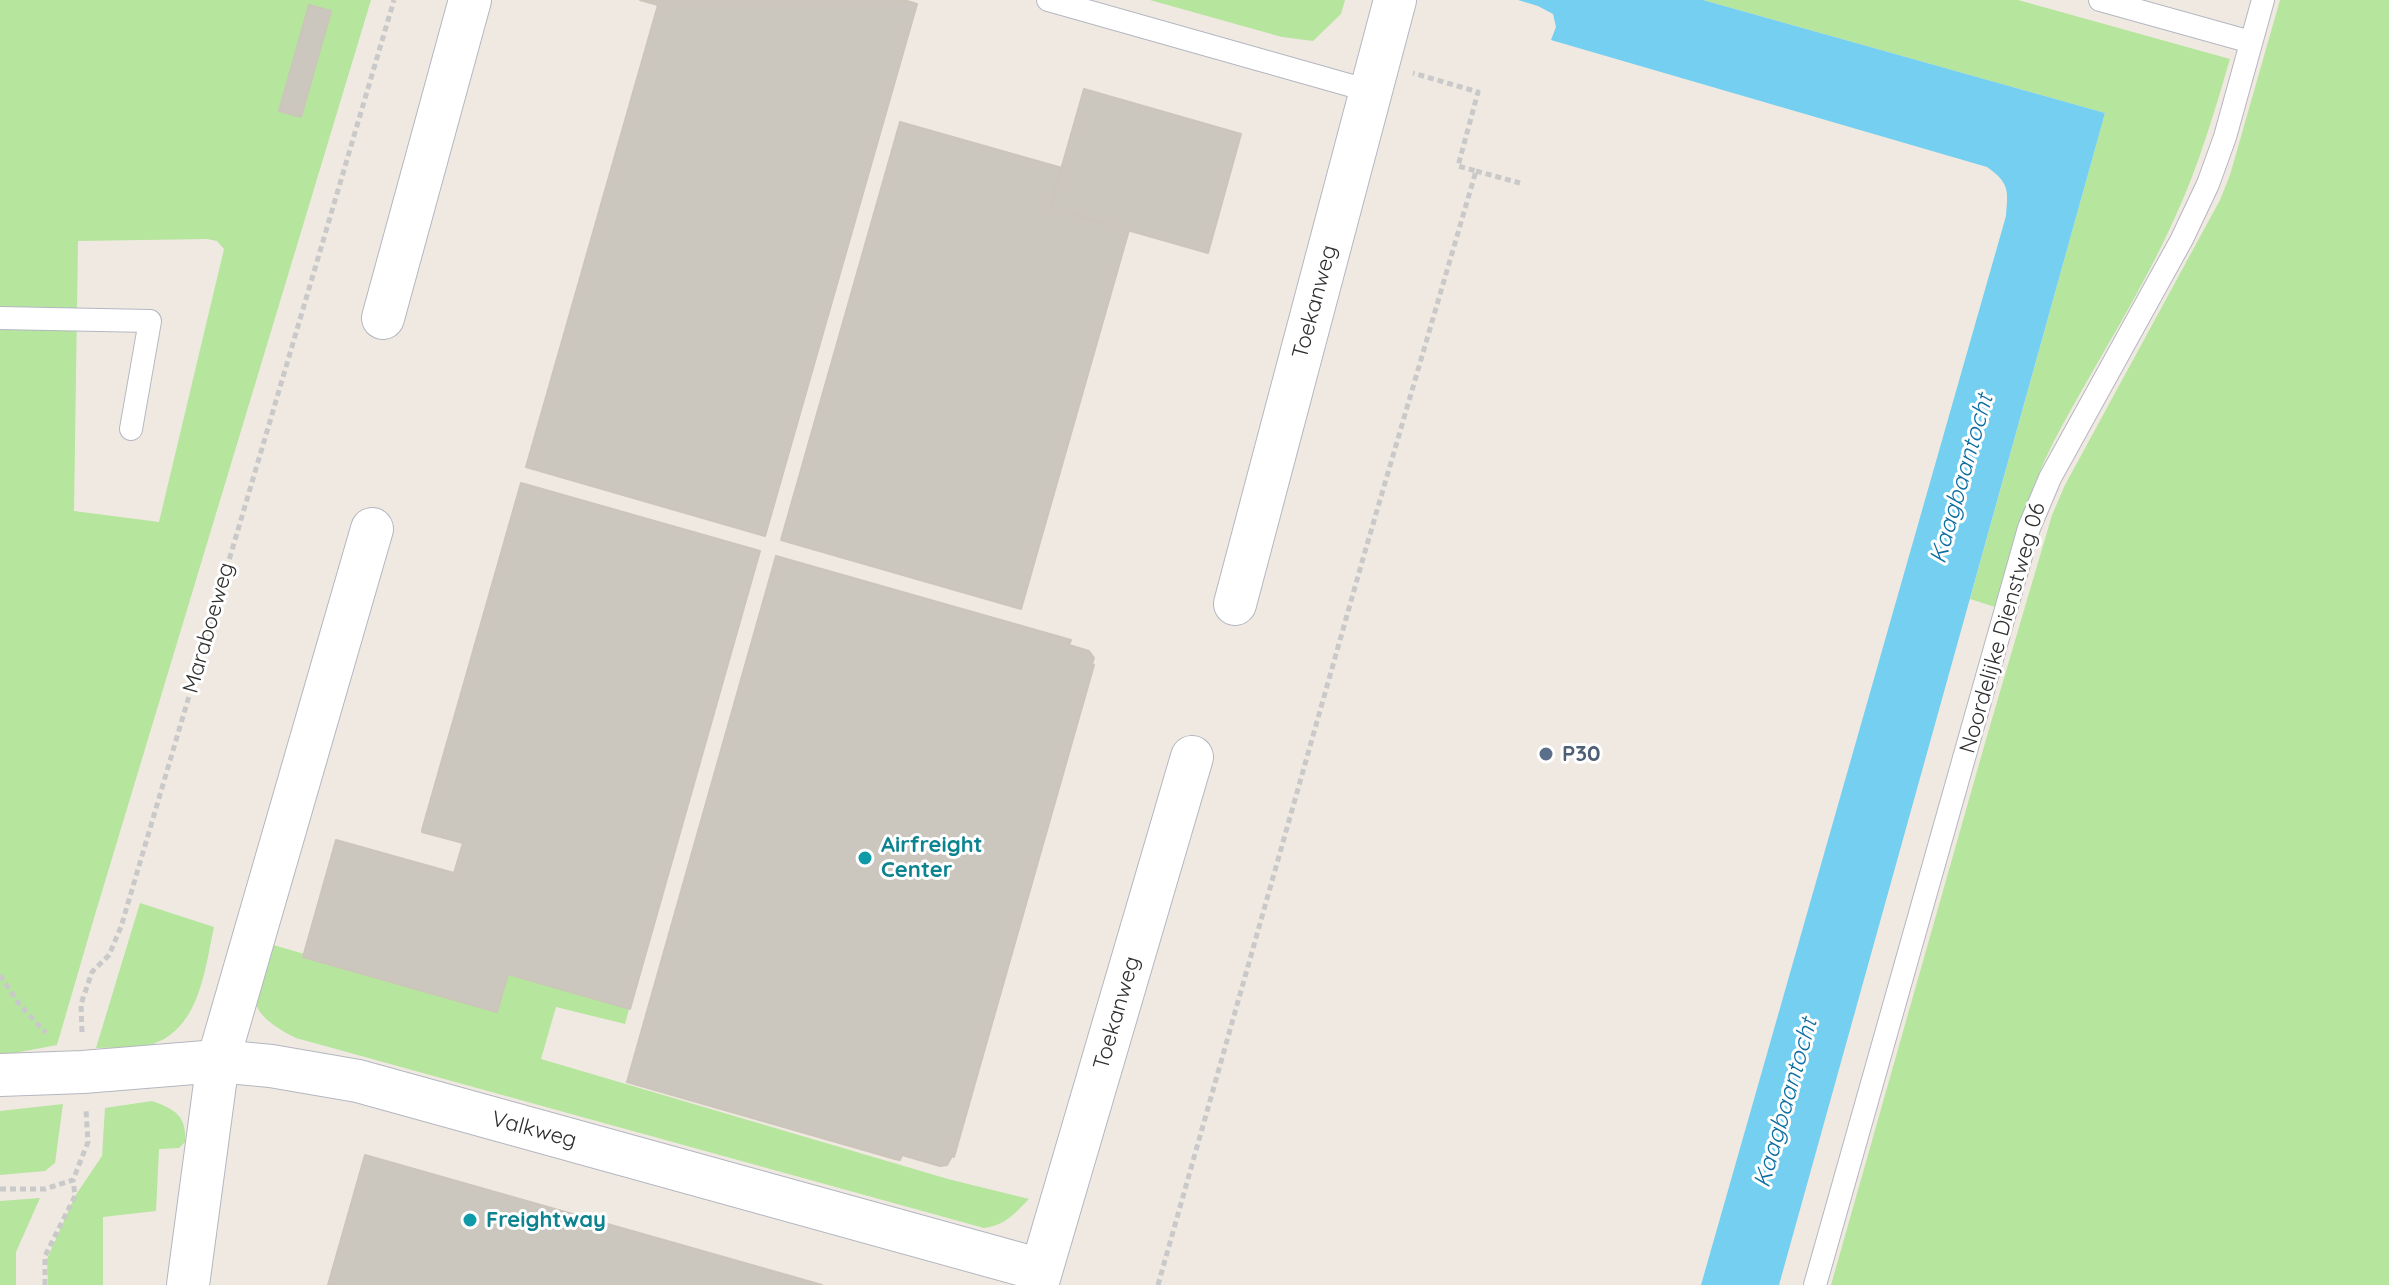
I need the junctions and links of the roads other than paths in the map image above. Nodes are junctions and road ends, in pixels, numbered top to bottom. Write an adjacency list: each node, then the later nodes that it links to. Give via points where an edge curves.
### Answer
1 (470, 0): 9 (street)
2 (1048, 0): 7 (lane)
3 (2100, 0): 6 (lane)
4 (2263, 0): 6 (lane, Noordelijke Dienstweg 06)
5 (1394, 4): 7 (street, Toekanweg)
6 (2251, 42): 18 (lane, Noordelijke Dienstweg 06, via 2217,160 2191,222 2050,478 2029,528)
7 (1374, 77): 12 (street, Toekanweg)
8 (0, 318): 10 (lane, via 150,321)
9 (383, 318)
10 (131, 429)
11 (372, 529): 14 (street)
12 (1235, 604)
13 (1192, 757): 16 (street, Toekanweg)
14 (218, 1061): 15 (street, Valkweg); 16 (street, Valkweg, via 358,1081); 17 (street)
15 (0, 1075)
16 (1039, 1277)
17 (188, 1285)
18 (1815, 1285)

